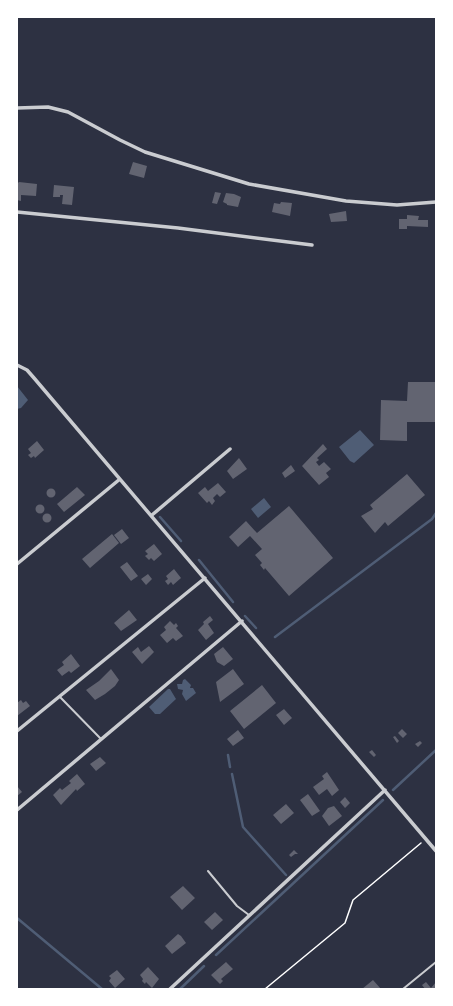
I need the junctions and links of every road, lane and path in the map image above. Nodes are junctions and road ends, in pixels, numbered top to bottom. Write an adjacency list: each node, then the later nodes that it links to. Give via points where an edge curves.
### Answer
1 (17, 108): 2 (street, via 48,107 68,112 145,152 250,184 346,201 396,205)
2 (436, 202)
3 (17, 212): 4 (street)
4 (312, 245)
5 (17, 365): 7 (street, via 27,370)
6 (230, 449): 8 (street)
7 (120, 479): 8 (street); 9 (street)
8 (152, 515): 10 (street)
9 (17, 564)
10 (206, 578): 11 (street); 12 (street)
11 (242, 621): 14 (street); 15 (street)
12 (60, 696): 13 (street); 14 (lane)
13 (17, 731)
14 (101, 739): 16 (street)
15 (385, 790): 17 (street); 20 (street)
16 (17, 810)
17 (426, 839): 18 (street); 23 (path, via 353,900 345,923)
18 (436, 851)
19 (208, 871): 20 (lane, via 237,906)
20 (250, 916): 22 (street)
21 (436, 962): 24 (lane)
22 (170, 989)
23 (265, 989)
24 (403, 989)

